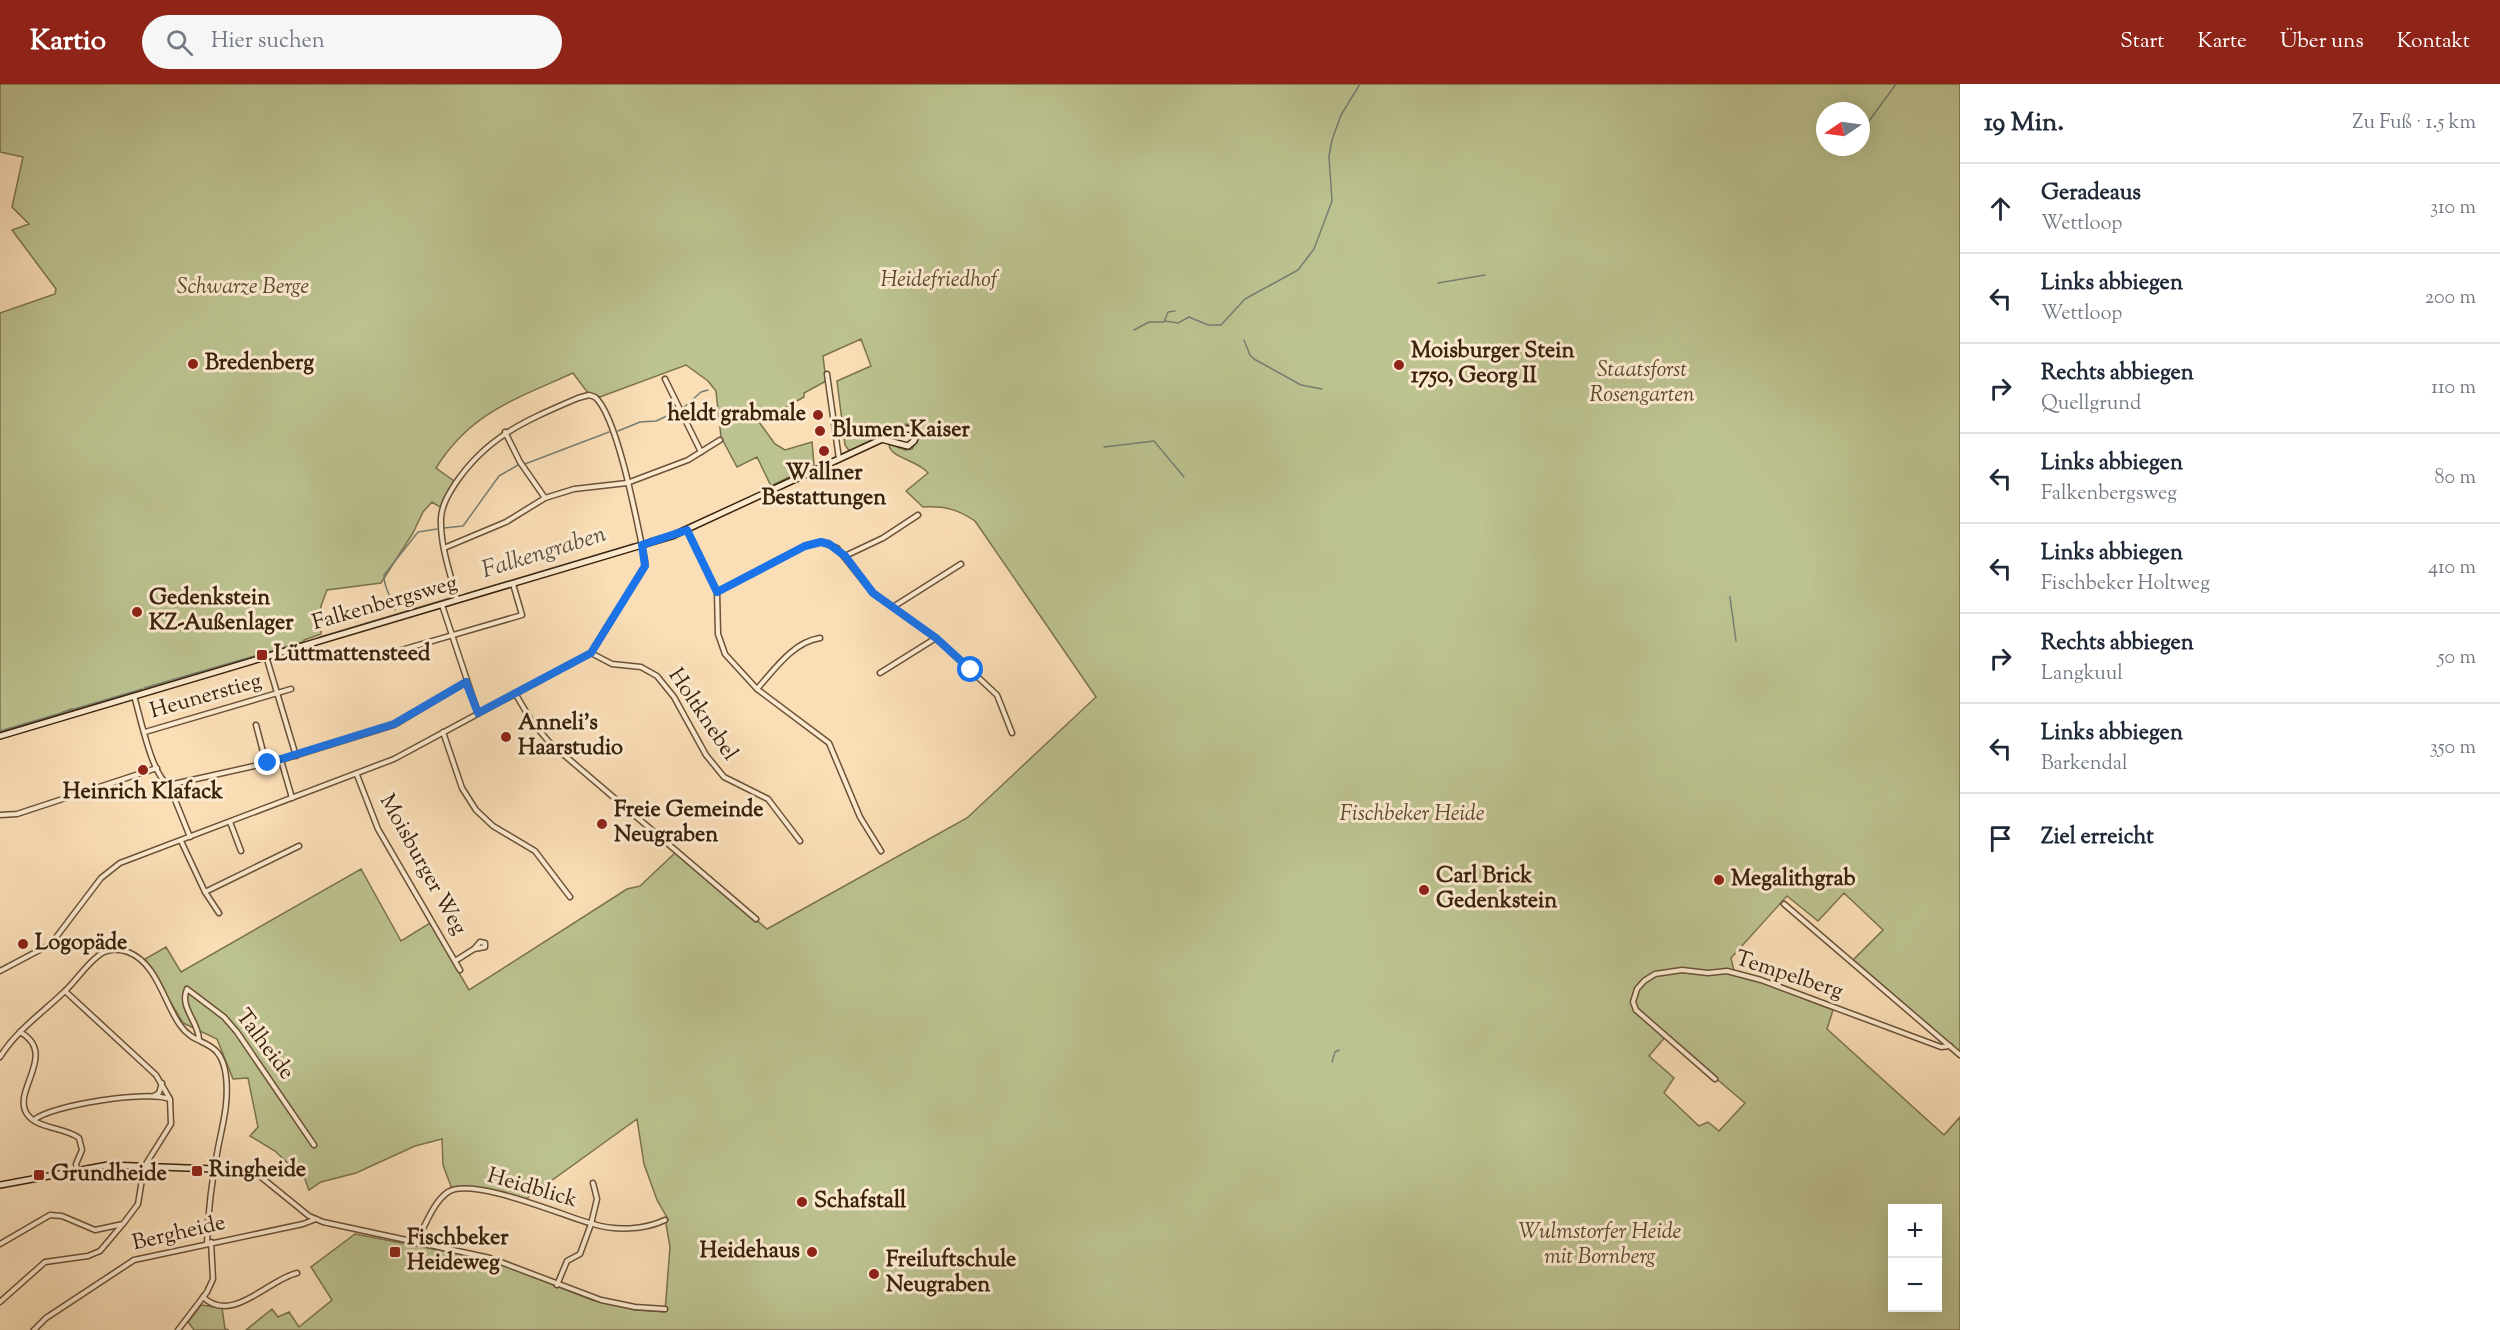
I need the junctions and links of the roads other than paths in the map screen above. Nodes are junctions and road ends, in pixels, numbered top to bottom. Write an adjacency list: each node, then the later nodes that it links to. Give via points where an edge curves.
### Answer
1 (827, 374): 7 (street)
2 (664, 379): 6 (street)
3 (505, 432): 8 (street, via 578,398 592,396 599,401 613,429); 9 (street); 13 (street, via 475,458 446,500 441,519)
4 (881, 439): 4 (street, Falkenbergsweg, via 908,446 916,435 907,428); 7 (street, Falkenbergsweg)
5 (720, 441): 6 (street)
6 (701, 453): 8 (street, via 668,470)
7 (839, 459): 11 (street, Falkenbergsweg)
8 (627, 483): 9 (street, via 574,489); 12 (street)
9 (545, 498): 13 (street, via 486,532)
10 (918, 515): 14 (street)
11 (687, 530): 12 (street, Falkenbergsweg); 17 (street)
12 (642, 545): 16 (street, Falkenbergsweg); 25 (street, via 645,566)
13 (444, 548): 18 (street)
14 (845, 556): 17 (street, via 829,544 813,543); 20 (street, via 873,593)
15 (961, 564): 20 (street)
16 (513, 584): 18 (street, Falkenbergsweg); 21 (street, via 522,615)
17 (717, 592): 30 (street, via 718,634 725,654)
18 (457, 599): 19 (street, Falkenbergsweg)
19 (442, 604): 21 (street); 26 (street, Falkenbergsweg)
20 (893, 607): 23 (street)
21 (451, 636): 24 (street); 28 (street)
22 (820, 638): 30 (street, via 798,646)
23 (936, 638): 27 (street); 38 (street, via 997,695)
24 (391, 653)
25 (591, 653): 31 (street); 51 (street, Holtknebel, via 612,664 641,667 657,676 674,696 706,755 724,777 768,799)
26 (266, 656): 32 (street); 33 (street, Falkenbergsweg)
27 (880, 673)
28 (466, 682): 34 (street); 40 (street, via 394,724)
29 (291, 689): 32 (street)
30 (757, 689): 54 (street, via 829,743 860,817)
31 (515, 693): 34 (street); 59 (street, via 550,743)
32 (276, 694): 36 (street, Heunerstieg); 40 (street)
33 (134, 696): 36 (street); 39 (street, Falkenbergsweg)
34 (478, 713): 37 (street)
35 (256, 725): 42 (street)
36 (145, 732): 43 (street)
37 (443, 732): 44 (street); 56 (street, via 462,788 476,810 492,826 535,851)
38 (1012, 733)
39 (0, 736)
40 (296, 756): 41 (street)
41 (281, 760): 42 (street); 46 (street)
42 (266, 763): 45 (street)
43 (157, 768): 45 (street); 47 (street, via 17,814)
44 (357, 775): 46 (street); 61 (street, Moisburger Weg, via 378,829)
45 (169, 785): 49 (street)
46 (291, 798): 48 (street)
47 (0, 815)
48 (230, 822): 49 (street); 53 (street)
49 (190, 837): 50 (street)
50 (181, 841): 55 (street); 63 (street, via 109,870 51,944)
51 (800, 841)
52 (299, 846): 55 (street)
53 (242, 851)
54 (881, 851)
55 (205, 892): 58 (street)
56 (570, 897)
57 (1784, 904): 67 (street, Tempelberg)
58 (219, 913)
59 (756, 919)
60 (474, 949): 61 (street)
61 (455, 961): 62 (street, Moisburger Weg)
62 (460, 970)
63 (0, 971)
64 (65, 991): 65 (street); 66 (street, via 98,955 117,949 129,952 151,973 180,1026); 72 (street)
65 (20, 1032): 68 (street); 75 (street, via 26,1035 37,1059 25,1099 25,1109)
66 (199, 1039): 76 (street, Talheide, via 198,1028 185,1005 188,989 237,1032); 78 (street, via 216,1050 226,1075 228,1106)
67 (1950, 1046): 69 (street, Tempelberg); 71 (street, Tempelberg, via 1941,1047 1732,972 1675,970 1647,978 1635,993 1636,1011)
68 (2, 1050): 70 (street)
69 (1960, 1055)
70 (0, 1057)
71 (1715, 1078)
72 (162, 1082): 73 (street); 74 (street)
73 (154, 1096): 74 (street); 75 (street, via 63,1106)
74 (170, 1100): 77 (street, via 171,1124)
75 (34, 1119): 79 (street, via 79,1138 82,1150)
76 (314, 1144)
77 (144, 1167): 78 (street); 79 (street, via 108,1165); 84 (street, via 138,1204)
78 (214, 1169): 82 (street, via 256,1173); 87 (street)
79 (77, 1170): 81 (street)
80 (594, 1183): 85 (street, via 597,1199)
81 (0, 1185)
82 (316, 1219): 86 (street); 87 (street, Bergheide)
83 (665, 1220): 85 (street, Heidblick, via 637,1227)
84 (123, 1224): 88 (street, via 92,1230 62,1216 50,1215); 92 (street, via 99,1251 45,1262)
85 (591, 1224): 86 (street, Heidblick, via 520,1199 472,1189 452,1190 442,1197); 90 (street, via 580,1254 567,1261)
86 (416, 1242): 90 (street, via 490,1258)
87 (209, 1243): 91 (street, via 214,1275); 94 (street, Bergheide, via 128,1263)
88 (0, 1244)
89 (297, 1273): 91 (street, via 238,1303 216,1305)
90 (557, 1285): 93 (street, via 601,1300)
91 (203, 1297): 95 (street)
92 (0, 1302)
93 (665, 1309)
94 (34, 1330)
95 (178, 1330)

